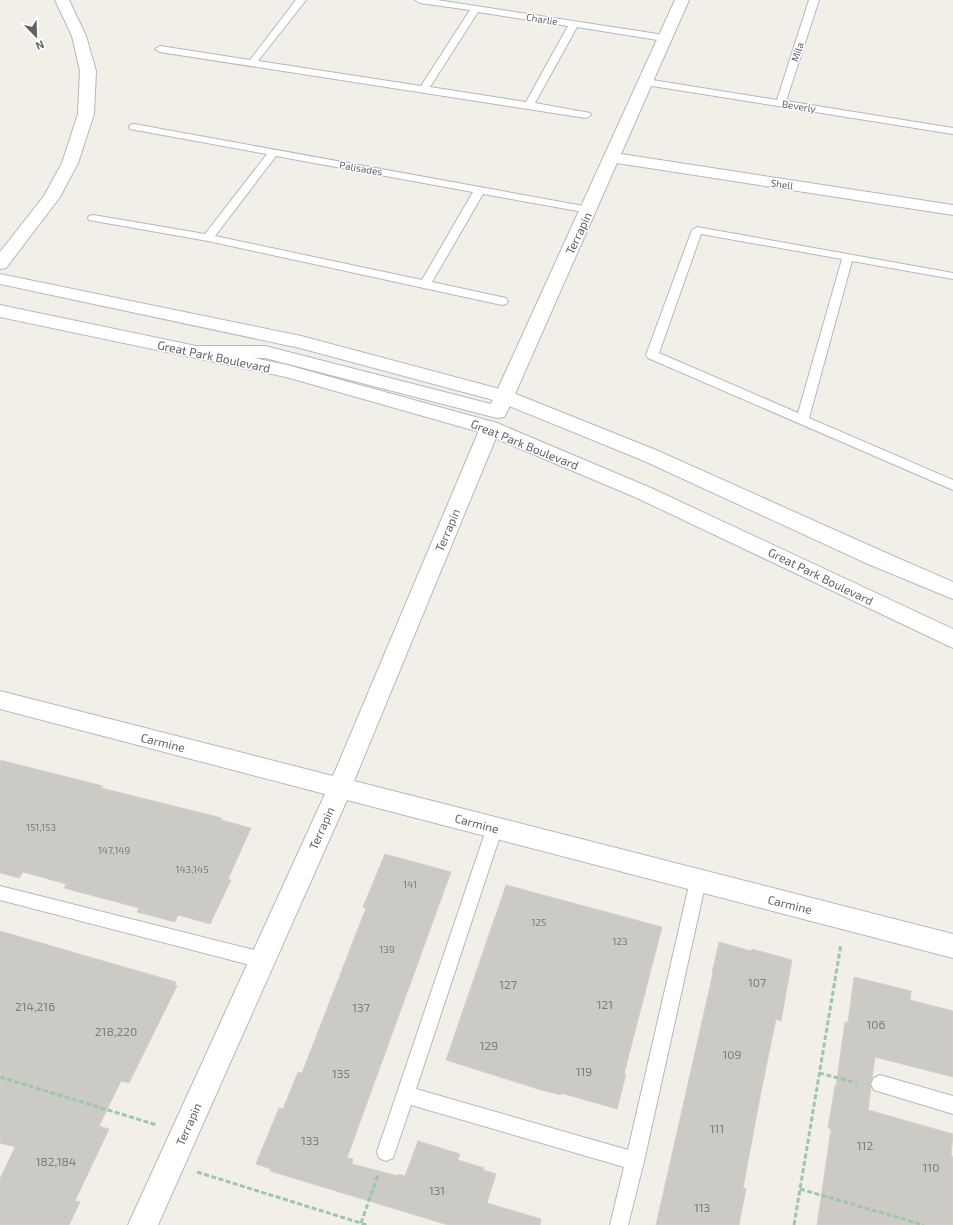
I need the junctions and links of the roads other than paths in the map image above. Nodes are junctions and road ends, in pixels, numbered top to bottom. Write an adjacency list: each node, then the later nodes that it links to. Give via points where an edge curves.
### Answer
1 (62, 0): 26 (street, via 79,36 88,71 86,114 70,163 52,197)
2 (301, 0): 10 (lane)
3 (420, 0): 6 (lane, Charlie)
4 (682, 0): 8 (street, Terrapin)
5 (814, 0): 13 (lane, Mila)
6 (475, 8): 7 (lane, Charlie); 12 (lane)
7 (574, 24): 8 (lane, Charlie); 14 (lane)
8 (664, 38): 11 (street, Terrapin)
9 (160, 49): 10 (lane)
10 (252, 63): 12 (lane)
11 (646, 82): 13 (lane, Beverly); 19 (street, Terrapin)
12 (424, 89): 14 (lane)
13 (781, 103): 17 (lane, Beverly)
14 (529, 105): 15 (lane)
15 (586, 115)
16 (134, 127): 18 (lane, Palisades)
17 (953, 131)
18 (274, 152): 20 (lane, Palisades); 24 (lane)
19 (612, 157): 21 (street, Terrapin); 22 (street, Shell)
20 (480, 190): 21 (lane, Palisades); 29 (lane)
21 (589, 210): 33 (street, Terrapin)
22 (953, 210)
23 (93, 218): 24 (lane)
24 (208, 238): 29 (lane)
25 (848, 257): 27 (lane); 34 (lane); 34 (lane, via 697,230 652,354)
26 (0, 264)
27 (953, 276)
28 (0, 279): 33 (street, via 301,342)
29 (425, 284): 30 (lane)
30 (502, 301)
31 (0, 311): 32 (street, Great Park Boulevard)
32 (199, 352): 33 (street, Terrapin, via 265,352 497,412); 35 (street, Great Park Boulevard, via 287,371)
33 (504, 396): 37 (street, via 649,455)
34 (802, 419): 36 (lane)
35 (490, 428): 38 (street, Great Park Boulevard, via 644,493); 40 (street, Terrapin)
36 (953, 485)
37 (953, 591)
38 (953, 639)
39 (0, 700): 40 (street, Carmine)
40 (340, 787): 41 (street, Carmine); 45 (street, Terrapin)
41 (494, 828): 42 (street, Carmine); 47 (lane)
42 (698, 881): 44 (street, Carmine); 50 (lane)
43 (0, 893): 45 (lane)
44 (953, 946)
45 (262, 960): 51 (street, Terrapin)
46 (880, 1084): 48 (lane)
47 (405, 1095): 49 (lane); 50 (lane)
48 (953, 1104)
49 (386, 1152)
50 (635, 1161): 52 (lane)
51 (142, 1225)
52 (619, 1225)

